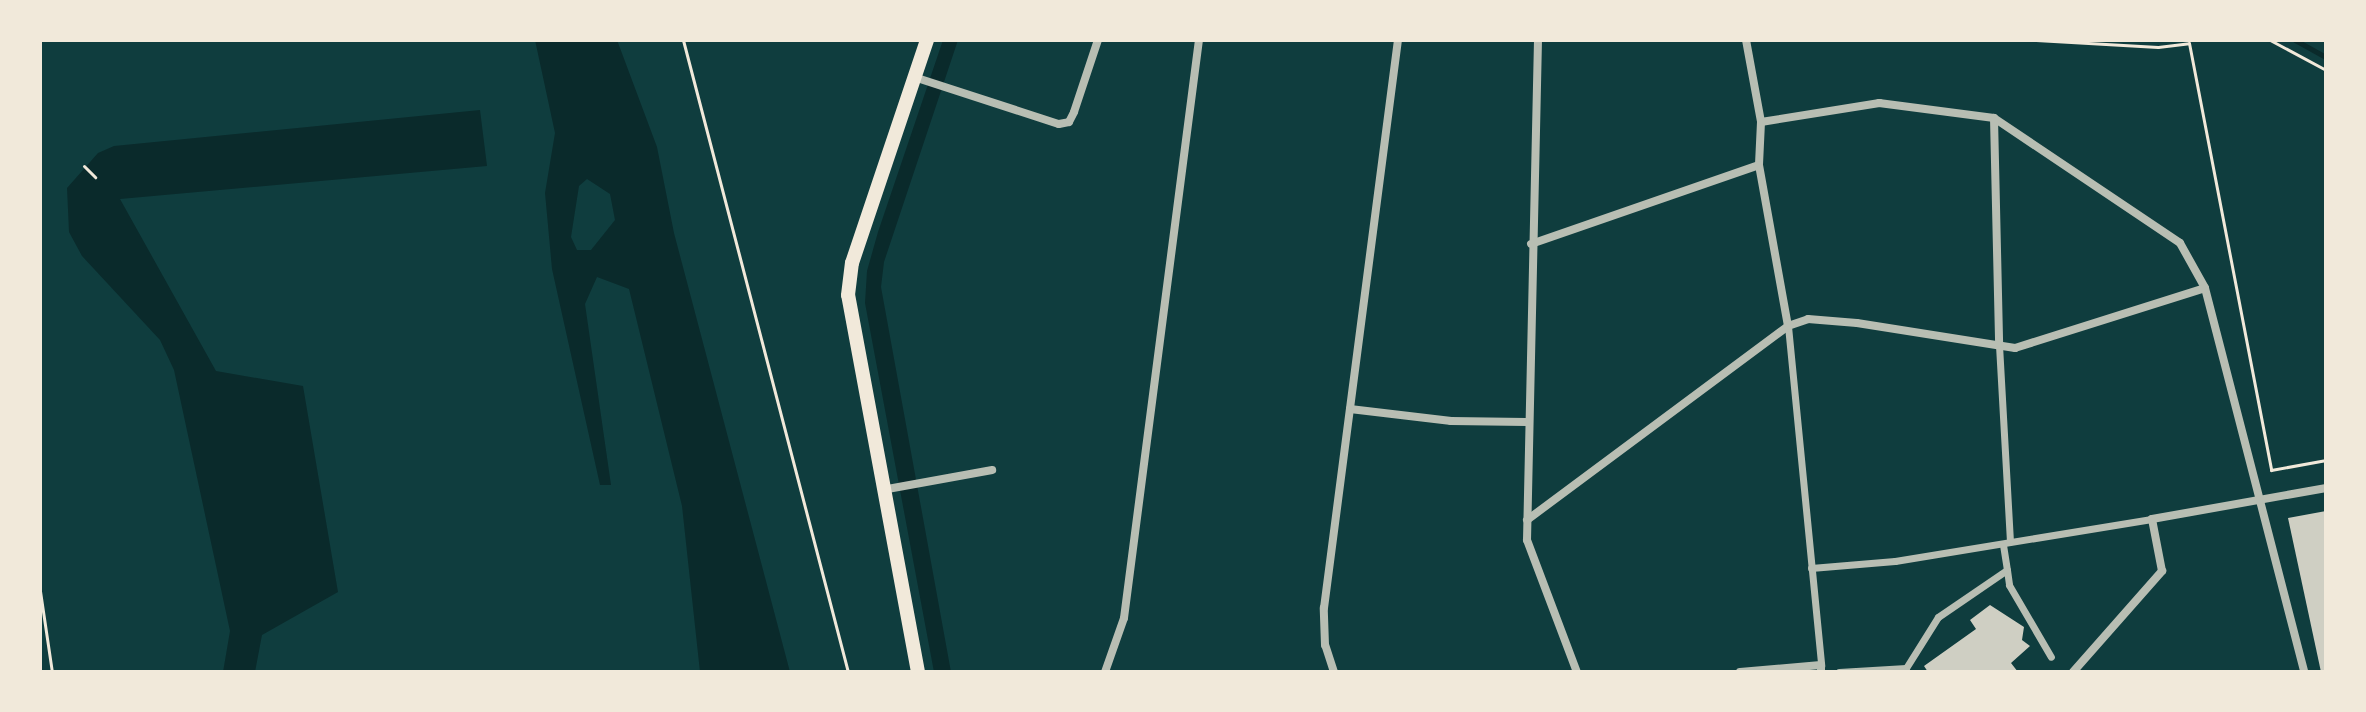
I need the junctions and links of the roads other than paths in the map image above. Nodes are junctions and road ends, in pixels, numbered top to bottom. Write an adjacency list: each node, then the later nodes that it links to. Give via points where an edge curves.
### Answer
1 (927, 40): 7 (main road)
2 (1098, 40): 7 (street, via 1069,122 1059,124)
3 (1199, 40): 30 (street, via 1124,618)
4 (1398, 40): 15 (street)
5 (1538, 40): 11 (street)
6 (1746, 40): 9 (street)
7 (914, 77): 19 (main road, via 849,277)
8 (1994, 118): 9 (street, via 1879,103); 12 (street, via 2164,230 2194,261); 14 (street)
9 (1761, 122): 10 (street)
10 (1759, 165): 11 (street); 13 (street)
11 (1531, 244): 16 (street)
12 (2205, 288): 14 (street, via 2015,348); 20 (street)
13 (1788, 326): 14 (street, via 1808,319 1857,323); 22 (street); 24 (street)
14 (1999, 345): 23 (street)
15 (1350, 409): 16 (street, via 1451,421); 31 (street, via 1324,608 1325,645)
16 (1528, 422): 22 (street)
17 (992, 470): 19 (street)
18 (2326, 488): 20 (street)
19 (888, 489): 29 (main road)
20 (2259, 500): 21 (street); 36 (street)
21 (2152, 519): 23 (street); 35 (street, via 2162,571)
22 (1527, 520): 32 (street, via 1527,540)
23 (2006, 543): 24 (street); 25 (street)
24 (1811, 568): 27 (street)
25 (2007, 570): 26 (street, via 2009,585); 28 (street, via 1938,617 1906,668)
26 (2051, 657)
27 (1821, 668): 33 (street)
28 (1897, 670): 34 (street)
29 (918, 672)
30 (1105, 672)
31 (1334, 672)
32 (1577, 672)
33 (1740, 672)
34 (1839, 672)
35 (2073, 672)
36 (2304, 672)

